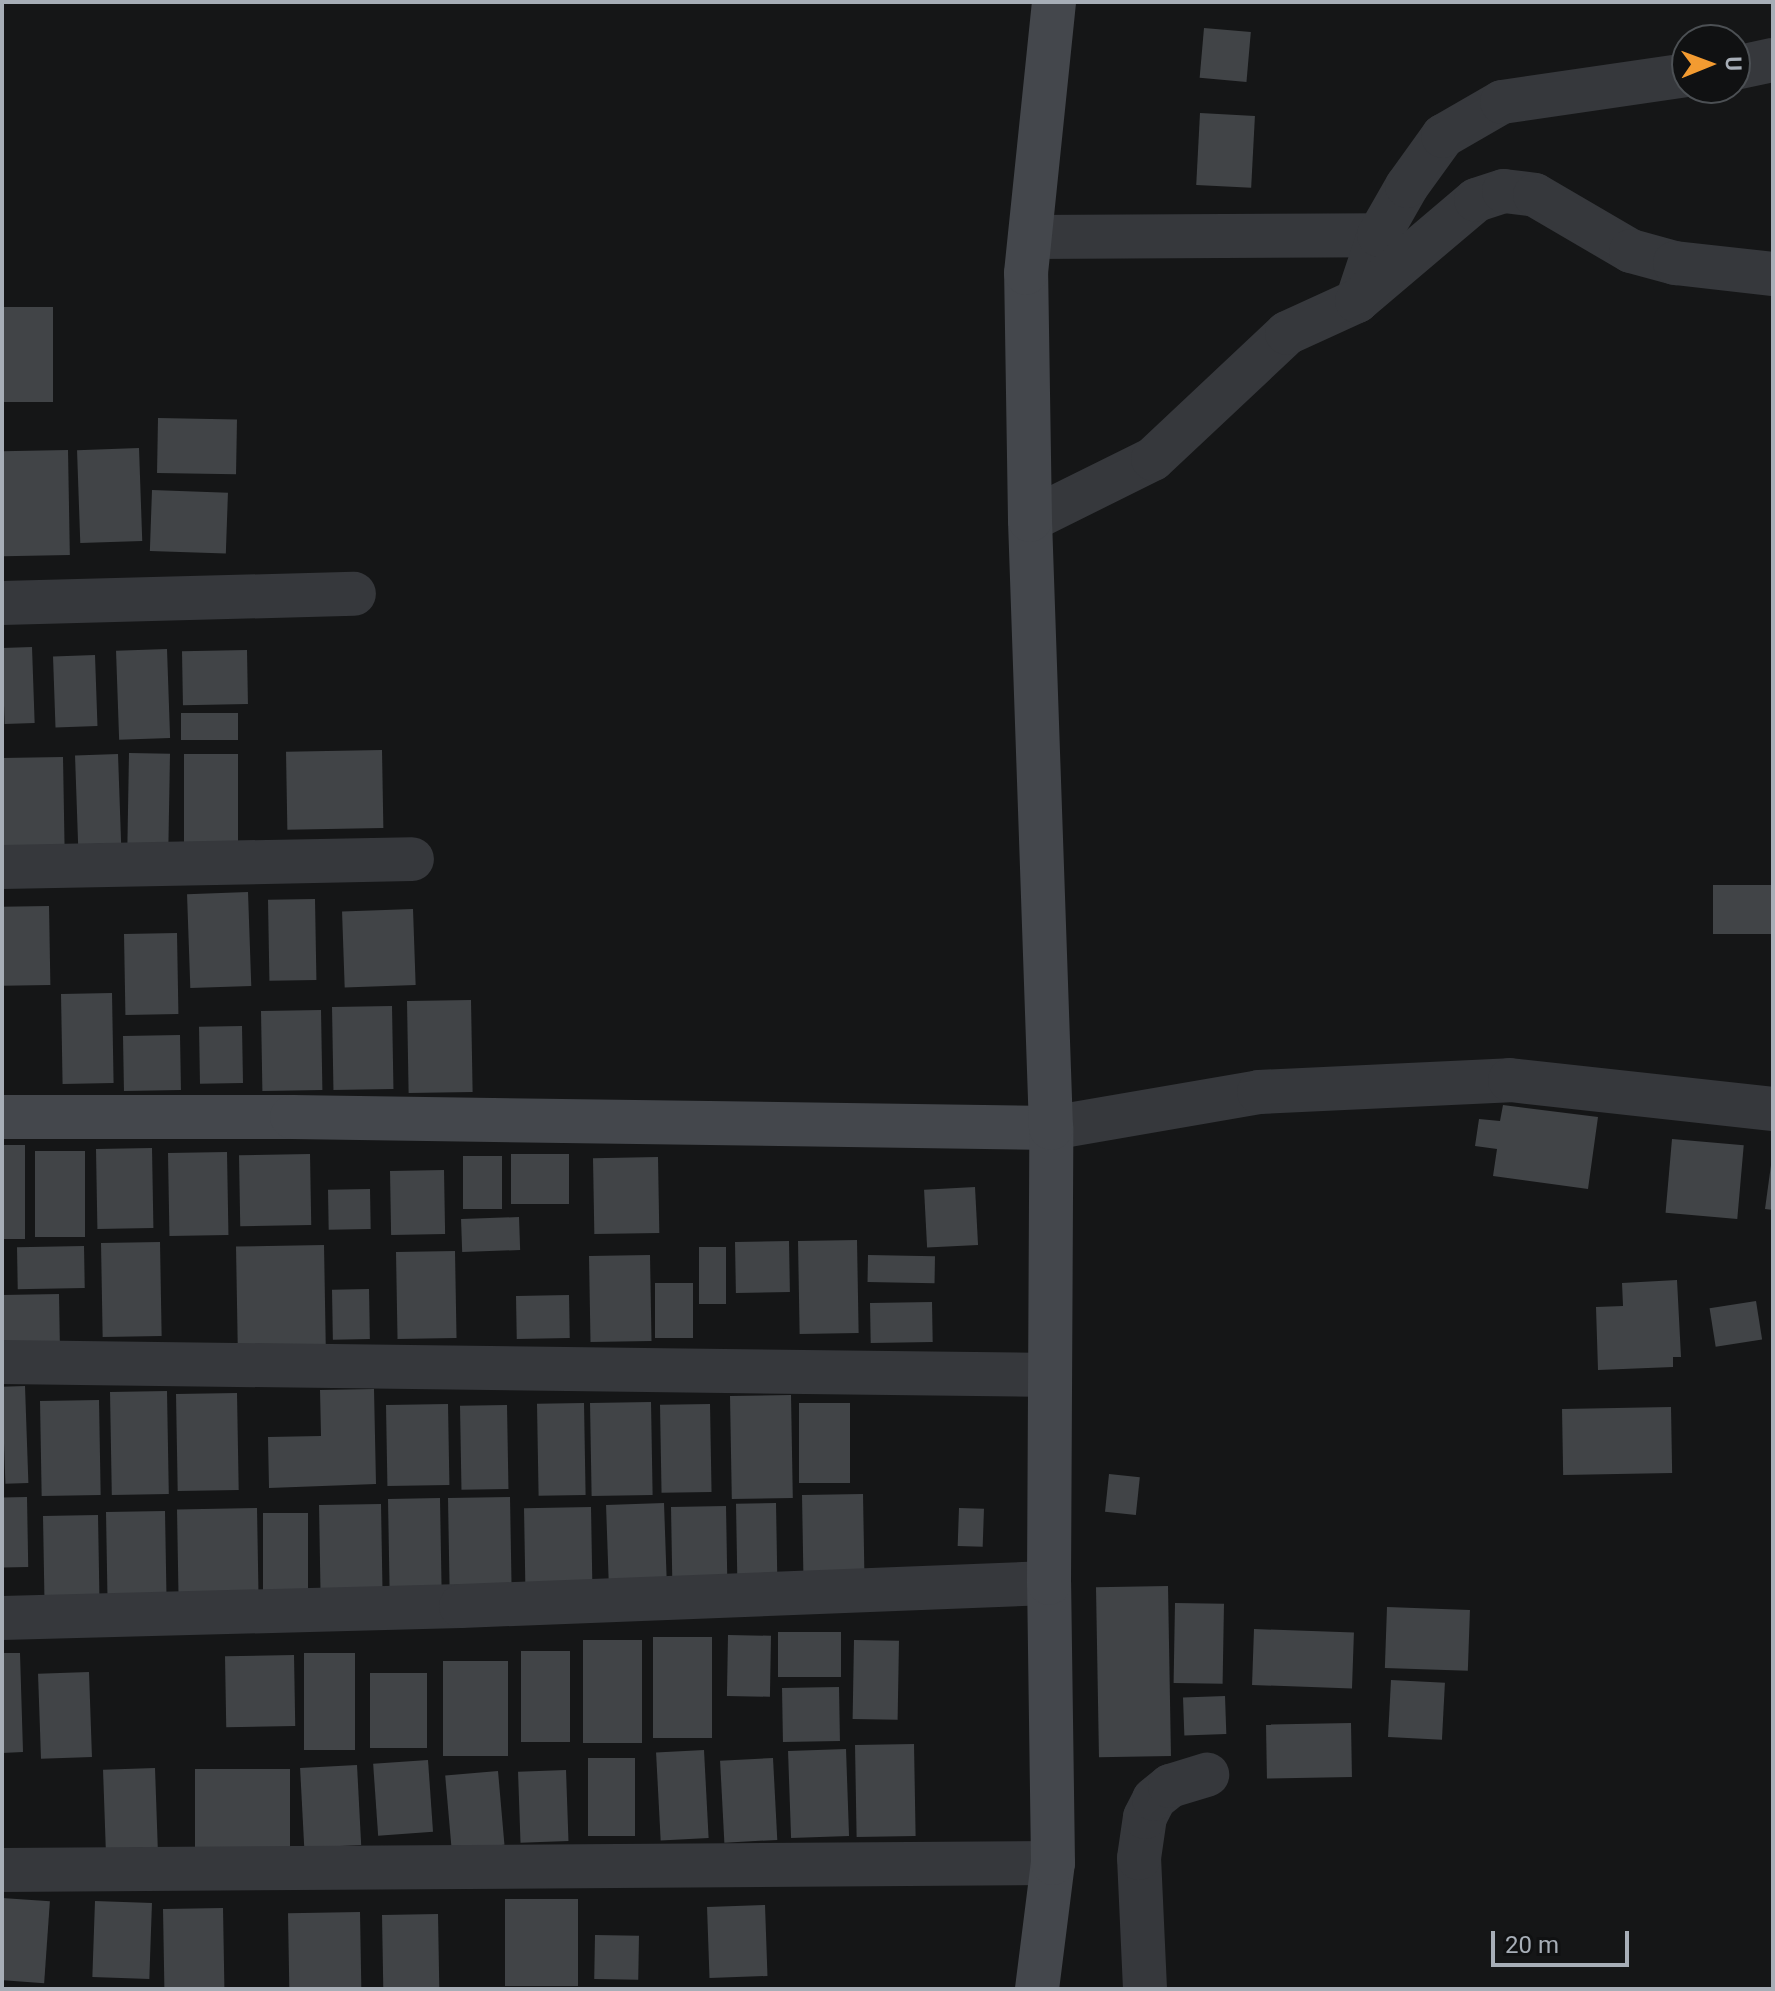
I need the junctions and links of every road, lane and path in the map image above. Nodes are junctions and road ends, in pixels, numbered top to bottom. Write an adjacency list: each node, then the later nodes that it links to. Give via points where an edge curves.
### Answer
1 (1054, 2): 6 (street)
2 (1773, 60): 3 (street)
3 (1751, 65)
4 (1671, 77): 5 (street, via 1502,102 1443,136)
5 (1379, 235): 6 (street); 8 (street)
6 (1030, 237): 9 (street)
7 (1773, 274): 8 (street, via 1689,265 1631,251 1535,195 1504,191 1476,200)
8 (1357, 301): 9 (street, via 1287,333 1153,459)
9 (1030, 520): 16 (street)
10 (354, 594): 11 (street)
11 (2, 603)
12 (412, 859): 13 (street)
13 (2, 867)
14 (1773, 1109): 16 (street, via 1510,1080 1259,1092)
15 (2, 1117): 16 (street)
16 (1051, 1128): 18 (street)
17 (2, 1362): 18 (street)
18 (1050, 1375): 19 (street)
19 (1049, 1583): 20 (street); 22 (street)
20 (2, 1618)
21 (1207, 1775): 25 (street, via 1170,1786 1154,1799 1145,1817 1139,1887)
22 (1053, 1863): 23 (street); 24 (street)
23 (2, 1870)
24 (1037, 1989)
25 (1145, 1989)

